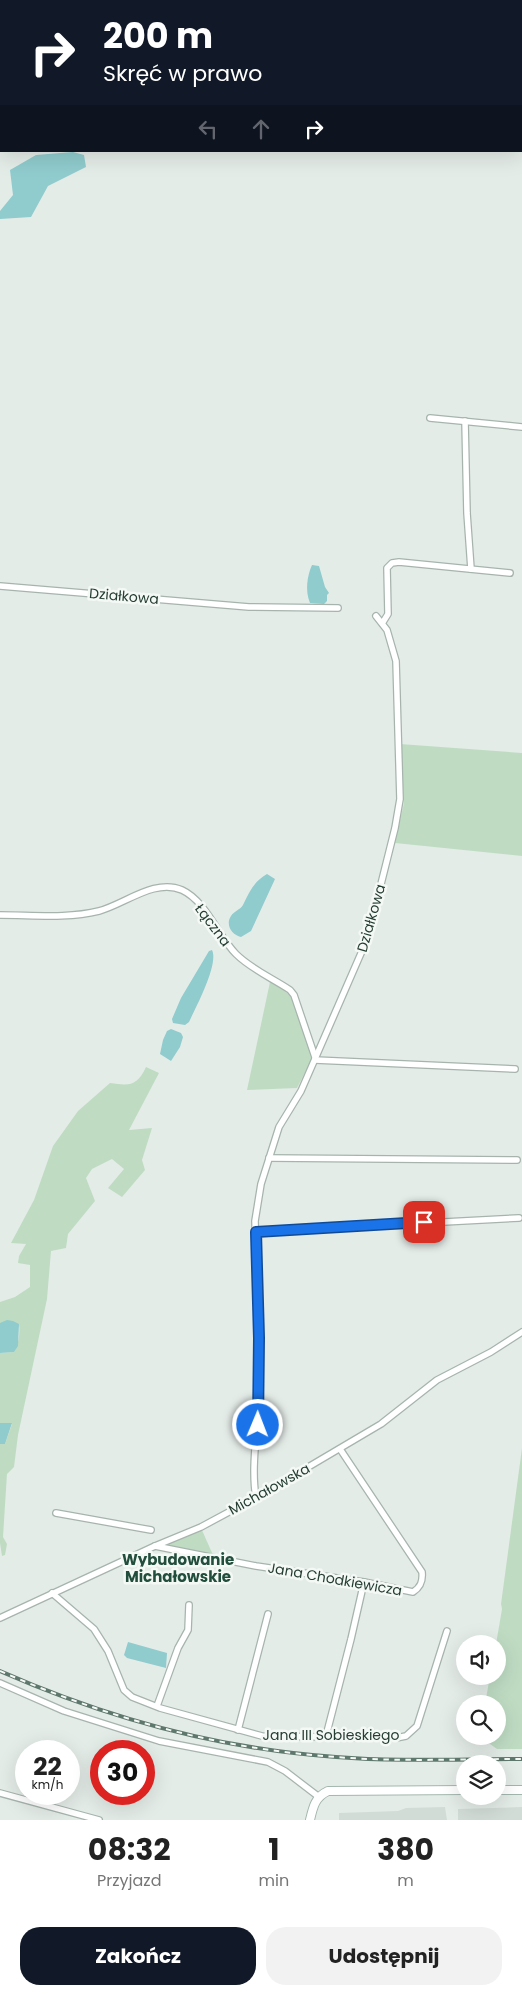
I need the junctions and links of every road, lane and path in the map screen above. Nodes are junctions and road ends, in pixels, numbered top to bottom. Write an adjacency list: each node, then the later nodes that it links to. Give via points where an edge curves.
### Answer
1 (430, 418): 2 (street)
2 (465, 421): 3 (street); 4 (street)
3 (522, 428)
4 (471, 569): 5 (street); 9 (street, via 392,563 387,568 388,614)
5 (510, 573)
6 (0, 586): 7 (street, Działkowa, via 249,607)
7 (338, 608)
8 (376, 616): 9 (street, Działkowa)
9 (383, 622): 11 (street, Działkowa, via 393,644 396,661 398,813 369,932)
10 (0, 915): 11 (street, Łączna, via 78,915 102,910 153,889 169,887 182,890 193,897 237,955 294,995)
11 (315, 1059): 12 (street); 13 (street, Działkowa, via 279,1127)
12 (515, 1069)
13 (269, 1158): 14 (street); 16 (street, Działkowa, via 257,1203)
14 (517, 1160)
15 (519, 1218): 16 (street)
16 (256, 1234): 19 (street, Działkowa, via 258,1425 253,1481)
17 (522, 1332): 18 (street, Michałowska, via 437,1380 381,1424)
18 (340, 1449): 19 (street, Michałowska); 23 (street, Jana Chodkiewicza, via 422,1572 423,1581 413,1592)
19 (256, 1498): 22 (street, Michałowska, via 201,1527)
20 (56, 1513): 21 (street)
21 (151, 1530)
22 (155, 1546): 23 (street, Jana Chodkiewicza, via 256,1566); 24 (street, Michałowska)
23 (364, 1582): 32 (street)
24 (52, 1593): 27 (street, Michałowska); 30 (street, Jana III Sobieskiego, via 94,1630 108,1652 124,1690 132,1697)
25 (189, 1605): 30 (street, via 188,1630)
26 (268, 1614): 31 (street)
27 (0, 1618)
28 (447, 1631): 32 (street, Jana III Sobieskiego, via 417,1726 406,1736)
29 (0, 1683): 37 (street, via 64,1711 159,1741 268,1762 286,1771)
30 (157, 1706): 31 (street, Jana III Sobieskiego)
31 (238, 1730): 32 (street, Jana III Sobieskiego, via 262,1736)
32 (326, 1736)
33 (456, 1790): 37 (street, via 328,1791)
34 (506, 1790): 35 (street)
35 (522, 1790)
36 (0, 1793): 38 (street)
37 (319, 1797): 39 (street)
38 (100, 1820)
39 (310, 1820)

